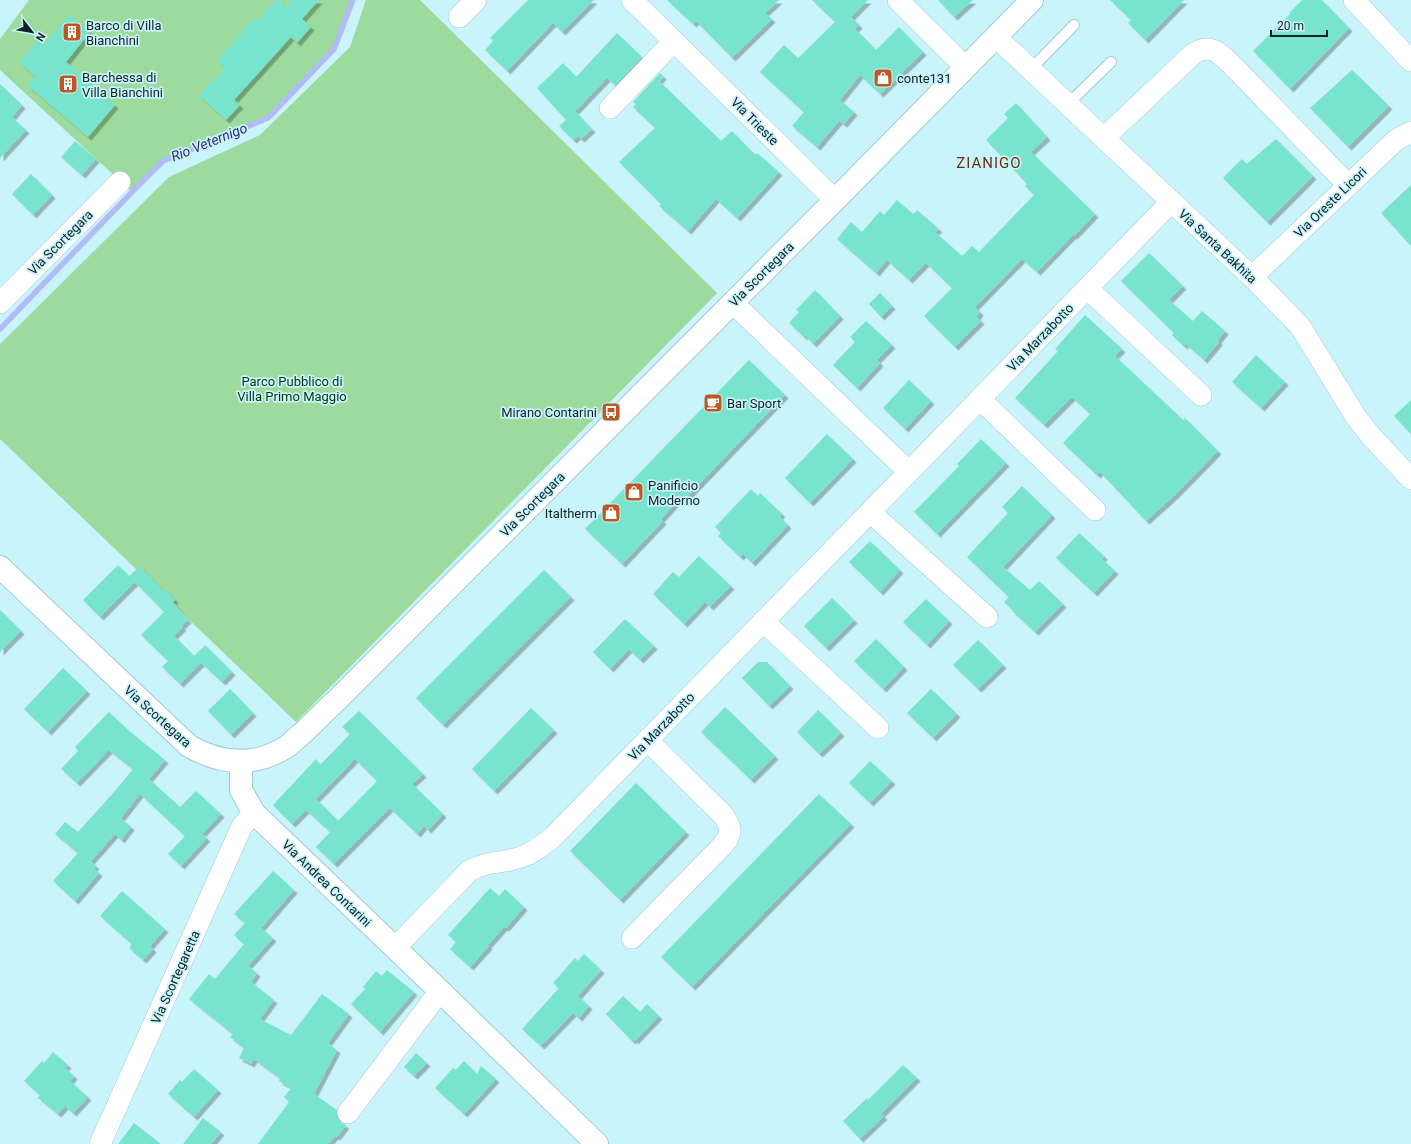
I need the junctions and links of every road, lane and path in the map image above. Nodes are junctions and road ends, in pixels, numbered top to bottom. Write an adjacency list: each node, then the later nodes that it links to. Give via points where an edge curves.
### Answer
1 (476, 0): 6 (street)
2 (632, 0): 9 (street, Via Trieste)
3 (898, 0): 12 (street)
4 (1032, 0): 8 (street, Via Scortegara)
5 (1354, 0): 10 (street)
6 (459, 17)
7 (1074, 25): 13 (lane)
8 (996, 37): 12 (street, Via Scortegara); 13 (street, Via Santa Bakhita)
9 (674, 41): 15 (street); 20 (street, Via Trieste)
10 (1411, 61)
11 (1111, 62): 14 (lane)
12 (965, 68): 20 (street, Via Scortegara)
13 (1030, 69): 14 (street, Via Santa Bakhita)
14 (1068, 104): 17 (street, Via Santa Bakhita)
15 (610, 108)
16 (1411, 132): 19 (street, Via Oreste Licori, via 1396,140)
17 (1104, 138): 19 (street, via 1193,54 1199,50 1211,49 1234,68); 21 (street, Via Santa Bakhita)
18 (120, 182): 24 (street, Via Scortegara)
19 (1348, 185): 22 (street, Via Oreste Licori)
20 (835, 200): 25 (street, Via Scortegara)
21 (1171, 202): 22 (street, Via Santa Bakhita); 23 (street, Via Marzabotto)
22 (1252, 277): 29 (street, Via Santa Bakhita, via 1300,326 1356,417 1370,436)
23 (1087, 288): 26 (street); 27 (street, Via Marzabotto)
24 (0, 303)
25 (732, 303): 28 (street); 37 (street, Via Scortegara, via 337,700 289,745 258,760)
26 (1201, 395)
27 (980, 399): 28 (street, Via Marzabotto); 30 (street)
28 (909, 472): 31 (street, Via Marzabotto)
29 (1411, 479)
30 (1095, 510)
31 (870, 512): 33 (street); 34 (street, Via Marzabotto)
32 (0, 567): 37 (street, Via Scortegara, via 189,746 214,758)
33 (987, 617)
34 (763, 621): 35 (street); 36 (street, Via Marzabotto)
35 (878, 728)
36 (647, 740): 39 (street, via 718,810 729,825 730,832 722,846); 40 (street, Via Marzabotto, via 553,837 520,857 484,863 469,871)
37 (241, 762): 38 (street, Via Andrea Contarini, via 241,790)
38 (254, 813): 40 (street, Via Andrea Contarini); 43 (street, Via Scortegaretta, via 242,826)
39 (632, 938)
40 (395, 948): 41 (street, Via Andrea Contarini)
41 (440, 991): 42 (street); 44 (street, Via Andrea Contarini)
42 (348, 1113)
43 (100, 1144)
44 (597, 1144)

